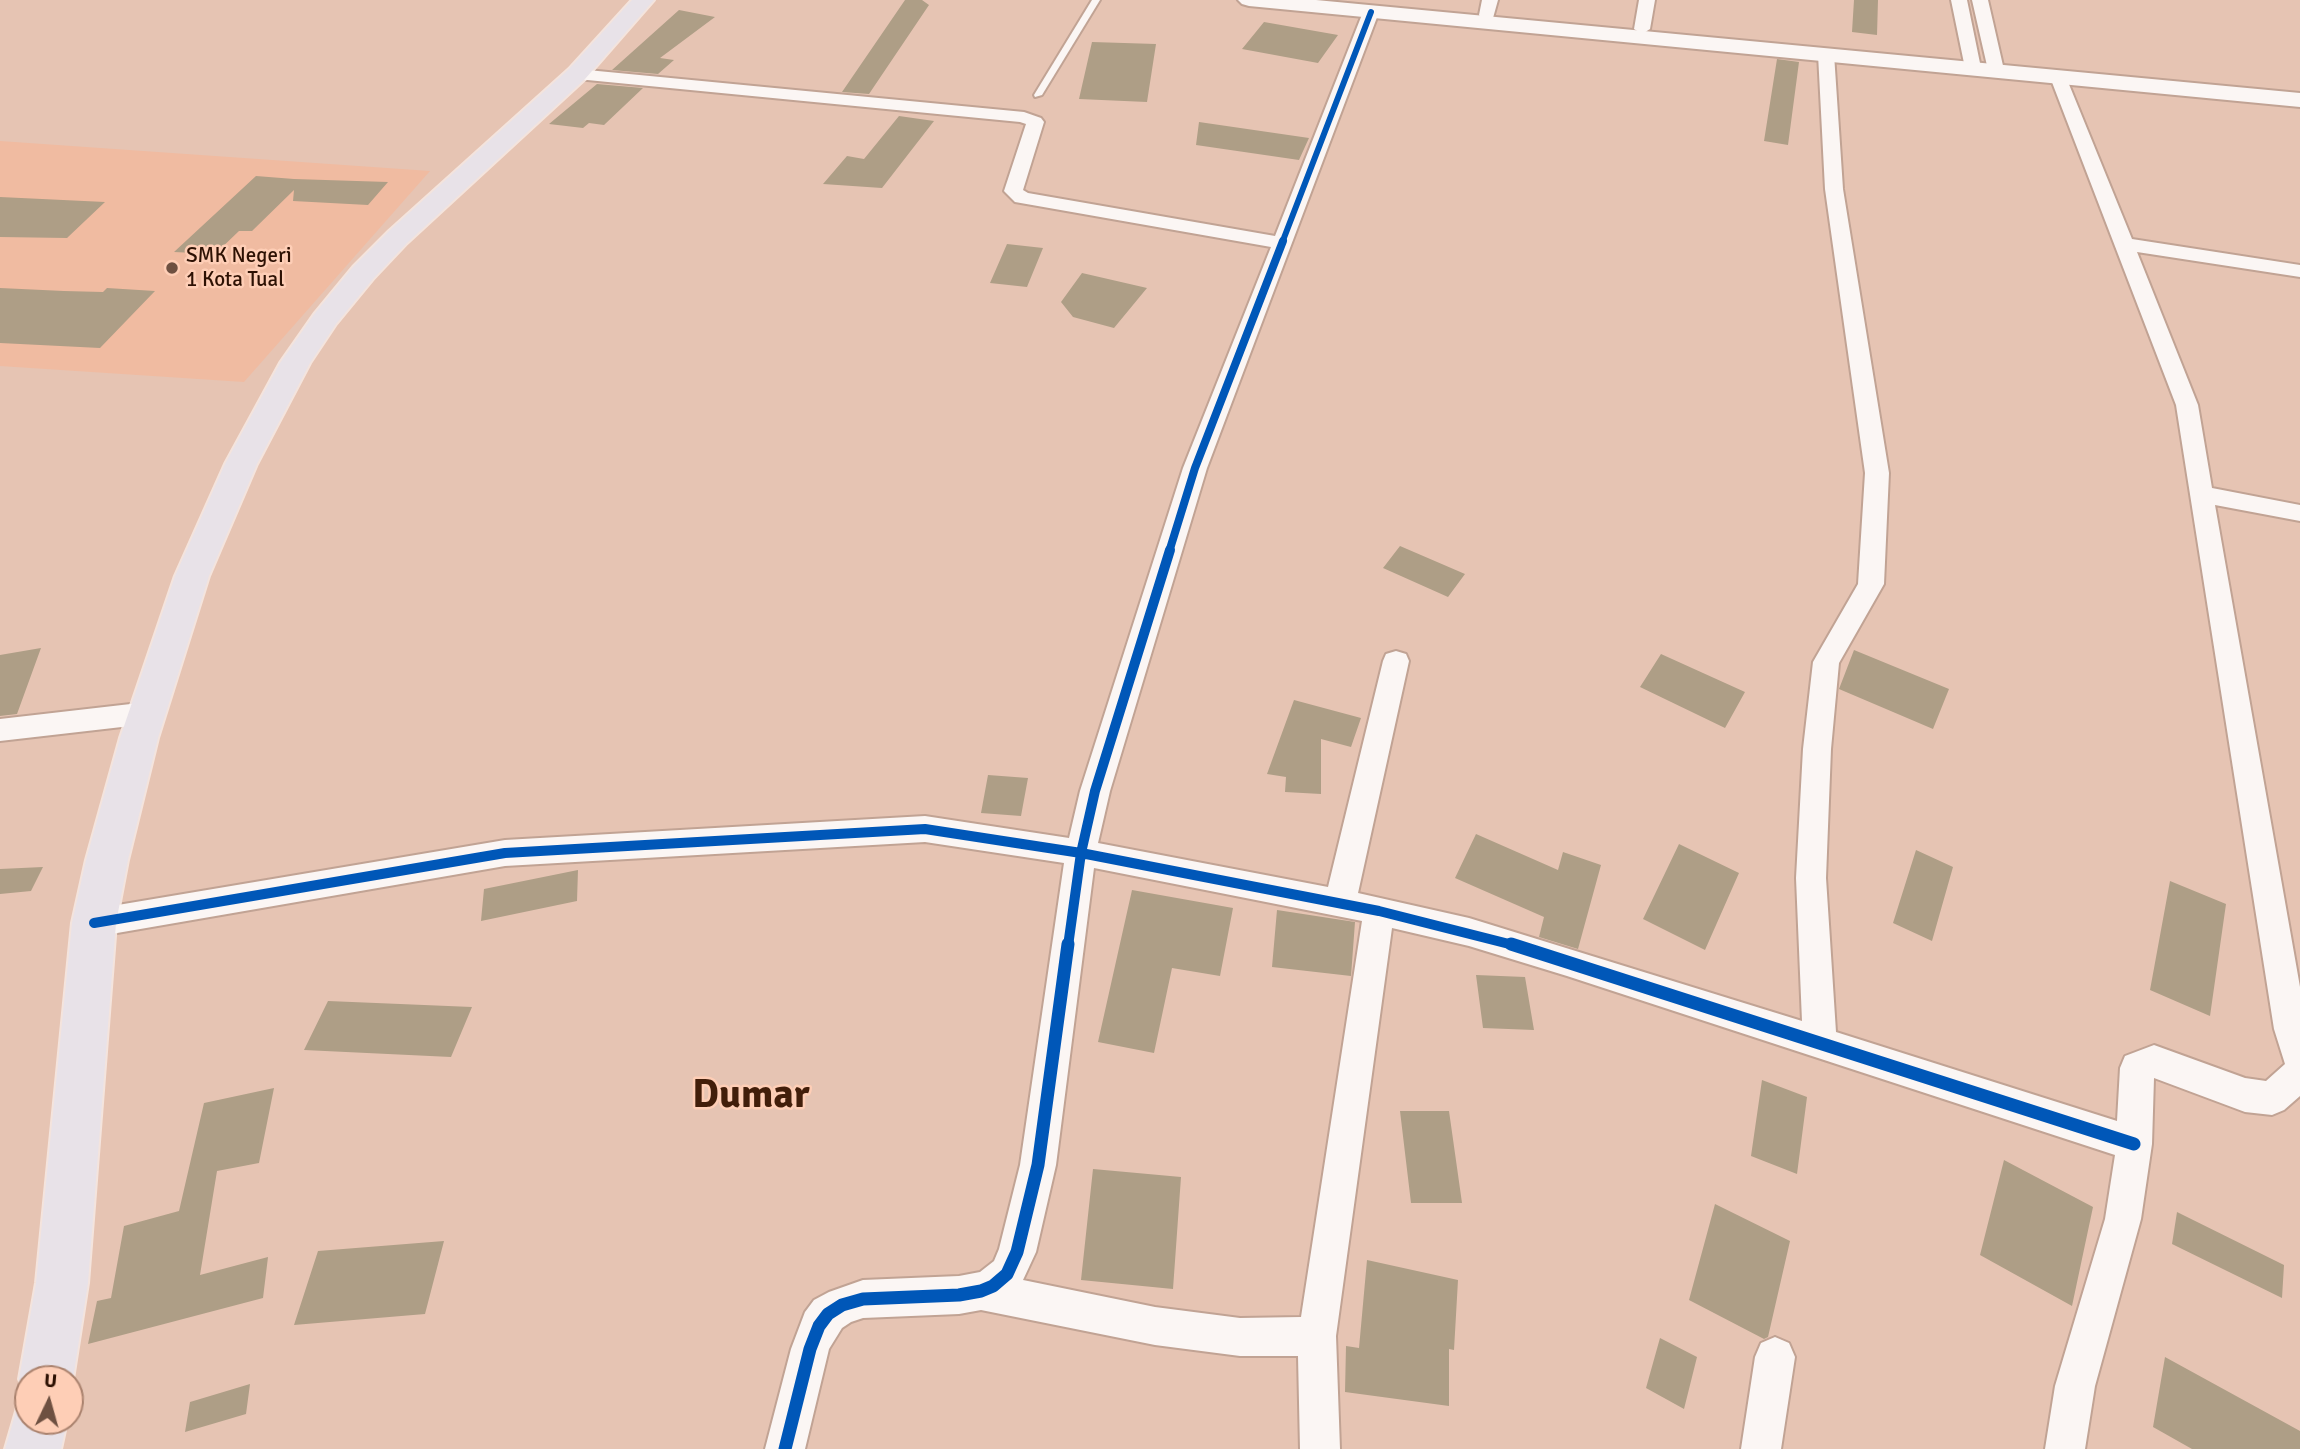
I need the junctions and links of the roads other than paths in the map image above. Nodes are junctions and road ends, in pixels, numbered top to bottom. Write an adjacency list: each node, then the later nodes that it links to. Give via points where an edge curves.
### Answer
1 (643, 0): 13 (highway)
2 (1096, 0): 16 (lane)
3 (1249, 0): 9 (street)
4 (1330, 0): 8 (street)
5 (1647, 0): 10 (street)
6 (1959, 0): 12 (street)
7 (1980, 0): 12 (street)
8 (1489, 7): 10 (street)
9 (1371, 12): 11 (street); 18 (street)
10 (1642, 29): 12 (street)
11 (1826, 54): 12 (street); 30 (street, via 1834,189 1877,473 1871,584 1826,662 1817,749 1811,878)
12 (1984, 65): 14 (street); 15 (street)
13 (577, 74): 18 (street, via 1024,117 1035,122 1013,191 1022,198); 24 (highway, via 398,237 302,352 241,464 192,576)
14 (2058, 76): 17 (street); 19 (street)
15 (2300, 91)
16 (1038, 94)
17 (2300, 100)
18 (1282, 243): 26 (street, via 1195,468 1095,791)
19 (2124, 244): 20 (street); 21 (street, via 2187,405)
20 (2300, 271)
21 (2202, 494): 22 (street); 31 (street, via 2291,1029)
22 (2300, 513)
23 (1396, 661): 27 (street)
24 (148, 713): 25 (street); 29 (highway)
25 (0, 730)
26 (1081, 853): 27 (street); 29 (street, via 925,829 505,853); 34 (street, via 1038,1165 1017,1252 1007,1274)
27 (1340, 903): 28 (street)
28 (1379, 911): 30 (street, via 1555,957); 35 (street)
29 (94, 923): 37 (highway, via 62,1283)
30 (1821, 1043): 33 (street)
31 (2300, 1059)
32 (2300, 1074): 33 (street, via 2272,1098 2245,1096 2154,1061 2137,1069)
33 (2134, 1144): 41 (street, via 2123,1219 2075,1386)
34 (981, 1292): 35 (street, via 1155,1326 1240,1337); 38 (street, via 863,1299 828,1314 810,1349)
35 (1317, 1336): 39 (street)
36 (1775, 1357): 40 (street)
37 (48, 1365)
38 (785, 1449)
39 (1320, 1449)
40 (1761, 1449)
41 (2065, 1449)

